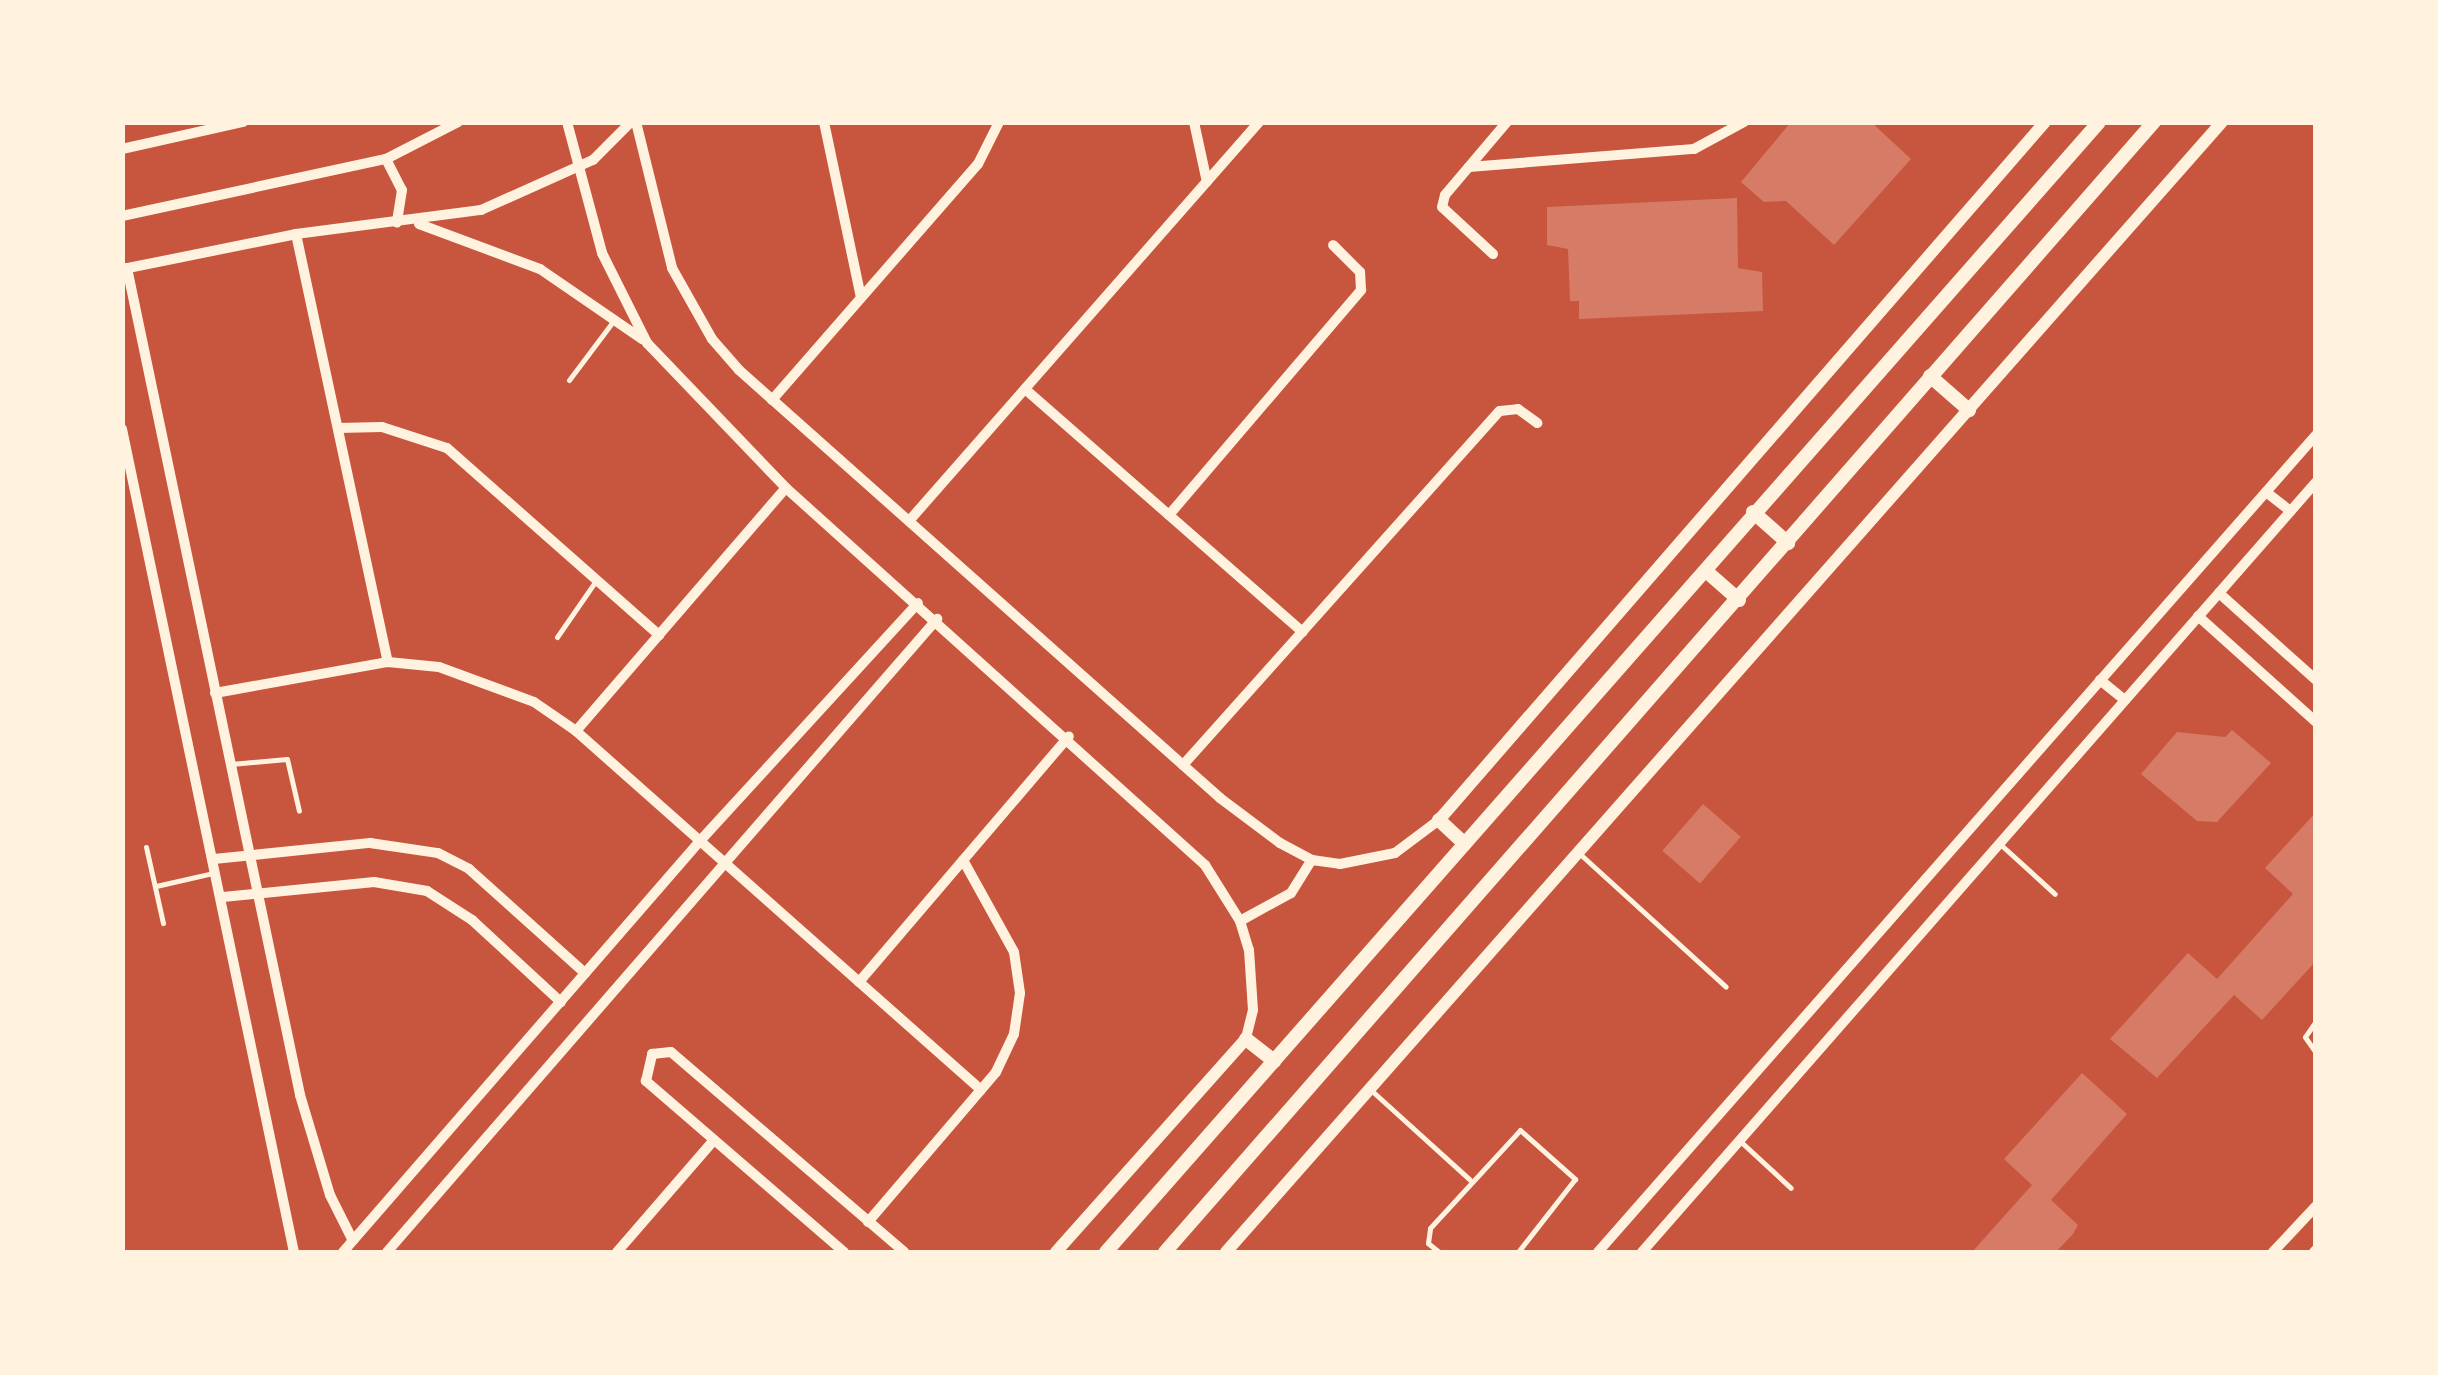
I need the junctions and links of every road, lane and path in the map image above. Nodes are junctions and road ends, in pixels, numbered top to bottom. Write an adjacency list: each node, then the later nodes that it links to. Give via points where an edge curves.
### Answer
1 (243, 122): 15 (street)
2 (458, 122): 17 (street, via 433,141)
3 (567, 122): 19 (street)
4 (634, 122): 19 (street, via 610,148); 34 (street, via 659,229 690,304 730,360)
5 (824, 122): 28 (street)
6 (999, 122): 28 (street, via 978,164)
7 (1194, 122): 20 (street)
8 (1259, 122): 20 (street)
9 (1507, 122): 18 (street)
10 (1744, 122): 18 (street, via 1694,149)
11 (2045, 122): 70 (street)
12 (2099, 122): 45 (main road)
13 (2154, 122): 31 (main road)
14 (2222, 122): 35 (street)
15 (214, 126): 16 (street)
16 (122, 149)
17 (386, 159): 21 (street); 23 (street, via 402,190)
18 (1469, 167): 26 (street, via 1442,207)
19 (576, 169): 22 (street, via 481,210); 30 (street, via 602,253)
20 (1206, 182): 33 (street)
21 (122, 216)
22 (414, 222): 23 (street); 29 (street, via 540,269)
23 (397, 223): 24 (street)
24 (296, 234): 27 (street); 37 (street)
25 (1333, 245): 46 (street, via 1360,272 1360,290)
26 (1493, 254)
27 (124, 268): 62 (street)
28 (861, 298): 34 (street)
29 (616, 317): 30 (street); 32 (lane)
30 (647, 343): 42 (street)
31 (1930, 376): 35 (main road); 48 (main road)
32 (569, 380)
33 (1024, 389): 46 (street); 47 (street)
34 (772, 400): 47 (street)
35 (1970, 410): 75 (street)
36 (1537, 422): 56 (street, via 1518,409 1500,411)
37 (338, 428): 50 (street, via 382,427 447,448); 59 (street)
38 (122, 429): 40 (street)
39 (2316, 435): 43 (street)
40 (126, 462): 77 (street)
41 (2316, 482): 44 (street)
42 (786, 488): 53 (street); 57 (street)
43 (2266, 492): 44 (street); 60 (street)
44 (2290, 511): 51 (street)
45 (1753, 512): 48 (main road); 49 (main road)
46 (1169, 515): 56 (street)
47 (909, 520): 68 (street)
48 (1788, 543): 52 (main road)
49 (1706, 571): 52 (main road); 72 (main road)
50 (597, 580): 57 (street); 58 (lane)
51 (2219, 593): 54 (street); 61 (street)
52 (1739, 600): 113 (main road)
53 (918, 603): 55 (street); 71 (street)
54 (2198, 616): 63 (street); 64 (street)
55 (936, 618): 66 (street); 80 (street)
56 (1303, 632): 68 (street)
57 (659, 635): 65 (street)
58 (557, 637)
59 (388, 662): 62 (street); 65 (street, via 488,680)
60 (2100, 680): 63 (street); 117 (street)
61 (2316, 680)
62 (216, 692): 67 (street)
63 (2125, 700): 73 (street)
64 (2316, 722)
65 (576, 732): 71 (street)
66 (1069, 736): 78 (street); 86 (street, via 1184,839)
67 (231, 764): 69 (lane, via 287,760); 76 (street)
68 (1183, 766): 79 (street, via 1249,822)
69 (300, 811)
70 (1439, 820): 72 (main road); 79 (street, via 1394,853 1368,861)
71 (700, 842): 80 (street); 88 (street)
72 (1464, 844): 95 (main road)
73 (2000, 844): 84 (lane); 99 (street)
74 (146, 847): 82 (lane)
75 (1580, 854): 90 (lane); 97 (street)
76 (250, 855): 77 (street); 83 (street); 88 (street, via 370,843 438,853 469,869)
77 (214, 859): 81 (street)
78 (963, 860): 89 (street); 96 (street, via 1014,952 1020,993 1014,1034)
79 (1312, 860): 86 (street, via 1291,893)
80 (727, 867): 89 (street); 107 (street)
81 (216, 872): 82 (lane); 85 (street)
82 (155, 886): 87 (lane)
83 (258, 894): 85 (street); 91 (street, via 374,882 426,891 472,920); 104 (street, via 312,1146)
84 (2055, 894)
85 (222, 897): 105 (street)
86 (1240, 921): 93 (street, via 1254,979)
87 (163, 923)
88 (585, 974): 91 (street)
89 (859, 982): 96 (street)
90 (1726, 987)
91 (561, 1002): 104 (street)
92 (2316, 1021): 94 (lane, via 2304,1037)
93 (1246, 1039): 95 (main road); 111 (street)
94 (2316, 1053)
95 (1274, 1061): 112 (main road)
96 (980, 1090): 103 (street)
97 (1371, 1090): 100 (lane); 114 (street)
98 (714, 1140): 103 (street, via 646,1081 652,1054 671,1052); 108 (street); 109 (street)
99 (1740, 1141): 101 (lane); 118 (street)
100 (1470, 1180): 115 (lane, via 1427,1234); 116 (lane, via 1520,1130 1572,1171 1572,1189)
101 (1791, 1188)
102 (2316, 1206): 119 (street)
103 (868, 1222): 110 (street)
104 (353, 1241): 106 (street)
105 (294, 1252)
106 (343, 1252)
107 (387, 1252)
108 (617, 1252)
109 (844, 1252)
110 (904, 1252)
111 (1056, 1252)
112 (1106, 1252)
113 (1165, 1252)
114 (1226, 1252)
115 (1439, 1252)
116 (1518, 1252)
117 (1598, 1252)
118 (1642, 1252)
119 (2273, 1252)

